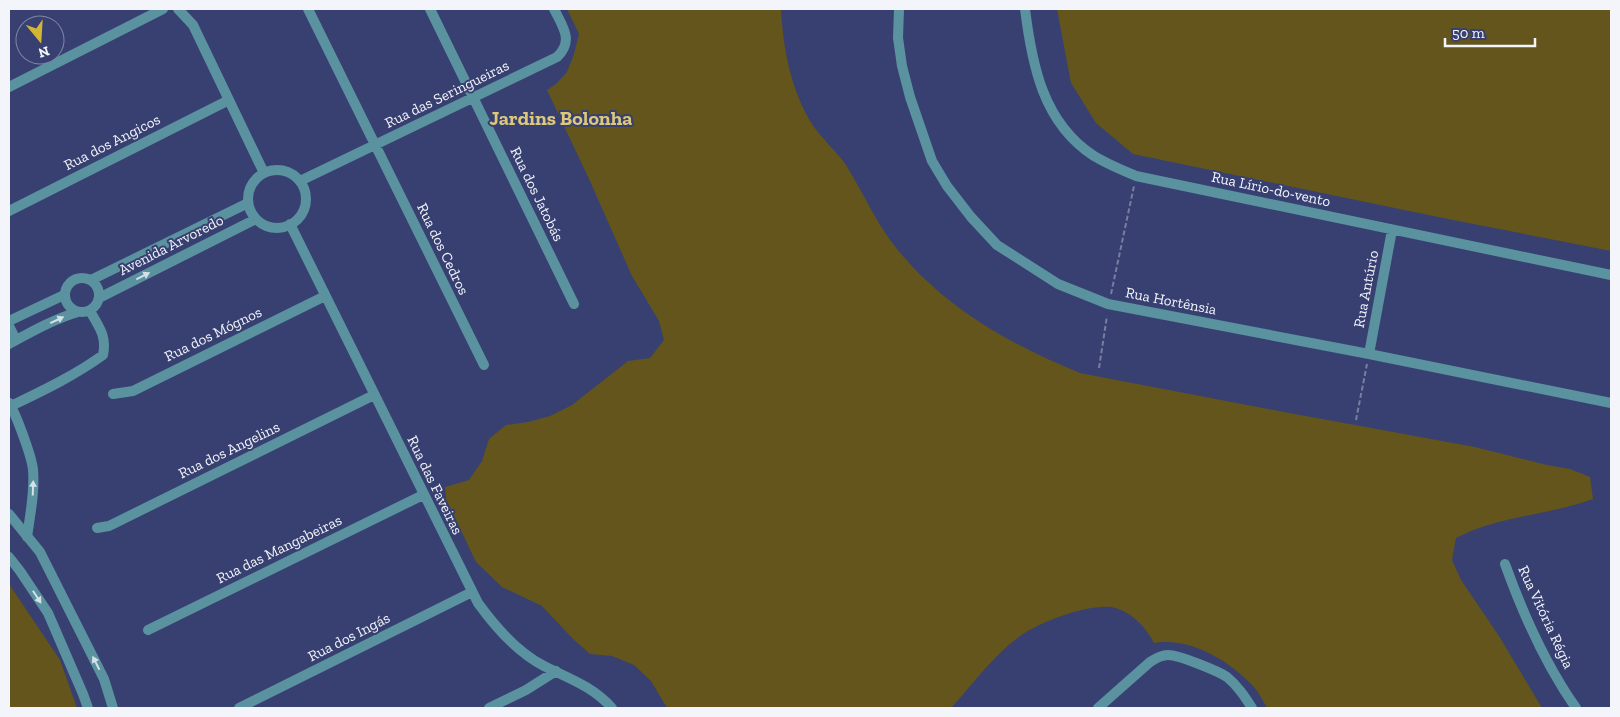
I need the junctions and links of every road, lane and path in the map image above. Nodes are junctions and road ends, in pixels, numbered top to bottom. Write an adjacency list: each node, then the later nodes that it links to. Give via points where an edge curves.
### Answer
1 (164, 9): 8 (street)
2 (178, 9): 10 (street, via 193,25)
3 (308, 9): 11 (street, Rua dos Cedros)
4 (430, 9): 9 (street, Rua dos Jatobás)
5 (554, 9): 9 (street, Rua das Seringueiras, via 565,31 565,50 550,61)
6 (899, 9): 26 (street, Rua Hortênsia, via 898,38 908,89 932,161 947,186 997,245 1058,284)
7 (1025, 9): 13 (street, Rua Lírio-do-vento, via 1037,73 1050,110 1067,132 1093,155)
8 (9, 87)
9 (474, 98): 11 (street, Rua das Seringueiras); 25 (street, Rua dos Jatobás)
10 (229, 100): 12 (street); 16 (street, Rua dos Angicos)
11 (375, 146): 14 (street, Rua das Seringueiras); 33 (street, Rua dos Cedros)
12 (264, 173): 14 (street, via 284,170); 15 (street, via 251,185)
13 (1136, 176): 19 (street, Rua Lírio-do-vento); 26 (path)
14 (300, 181): 18 (street, via 305,190 304,210)
15 (248, 203): 17 (street); 21 (street, Avenida Arvoredo)
16 (9, 211)
17 (256, 219): 18 (street, via 272,227); 24 (street, Avenida Arvoredo, one-way to 17)
18 (290, 224): 23 (street, Rua das Faveiras)
19 (1392, 230): 20 (street, Rua Lírio-do-vento); 32 (street, Rua Antúrio)
20 (1611, 275)
21 (91, 280): 22 (street, Avenida Arvoredo, via 73,280); 24 (street, via 98,288)
22 (64, 295): 28 (street, via 68,306); 29 (street, Avenida Arvoredo)
23 (325, 296): 35 (street, Rua dos Mógnos, via 133,391); 36 (street, Rua das Faveiras)
24 (99, 298): 27 (street, Avenida Arvoredo)
25 (574, 304)
26 (1108, 304): 32 (street, Rua Hortênsia); 34 (path)
27 (90, 311): 28 (street); 38 (street, via 105,344 103,355 60,382)
28 (78, 312): 31 (street, one-way to 28)
29 (9, 321)
30 (9, 326): 31 (street)
31 (12, 342)
32 (1368, 354): 37 (street, Rua Hortênsia); 39 (path)
33 (484, 365)
34 (1099, 368)
35 (113, 394)
36 (374, 395): 40 (street, Rua das Faveiras); 42 (street, Rua dos Angelins, via 109,526)
37 (1611, 403)
38 (10, 405): 43 (street, one-way to 38, via 33,468)
39 (1356, 420)
40 (423, 495): 46 (street, Rua das Faveiras); 47 (street, Rua das Mangabeiras)
41 (9, 514): 43 (street)
42 (97, 528)
43 (27, 536): 50 (street, one-way to 43, via 104,679 40,552)
44 (9, 557): 49 (street, one-way to 49, via 48,613)
45 (1505, 564): 58 (street, Rua Vitória Régia, via 1541,650)
46 (472, 592): 48 (street, Rua das Faveiras, via 490,620 510,641); 53 (street, Rua dos Ingás)
47 (148, 630)
48 (556, 671): 54 (street); 55 (street, Rua das Faveiras, via 585,685)
49 (83, 694): 51 (street); 52 (street)
50 (110, 707)
51 (88, 708)
52 (95, 708)
53 (239, 708)
54 (489, 708)
55 (612, 708)
56 (1098, 708): 57 (street, via 1150,662 1167,655 1178,656 1226,676)
57 (1252, 708)
58 (1576, 708)

